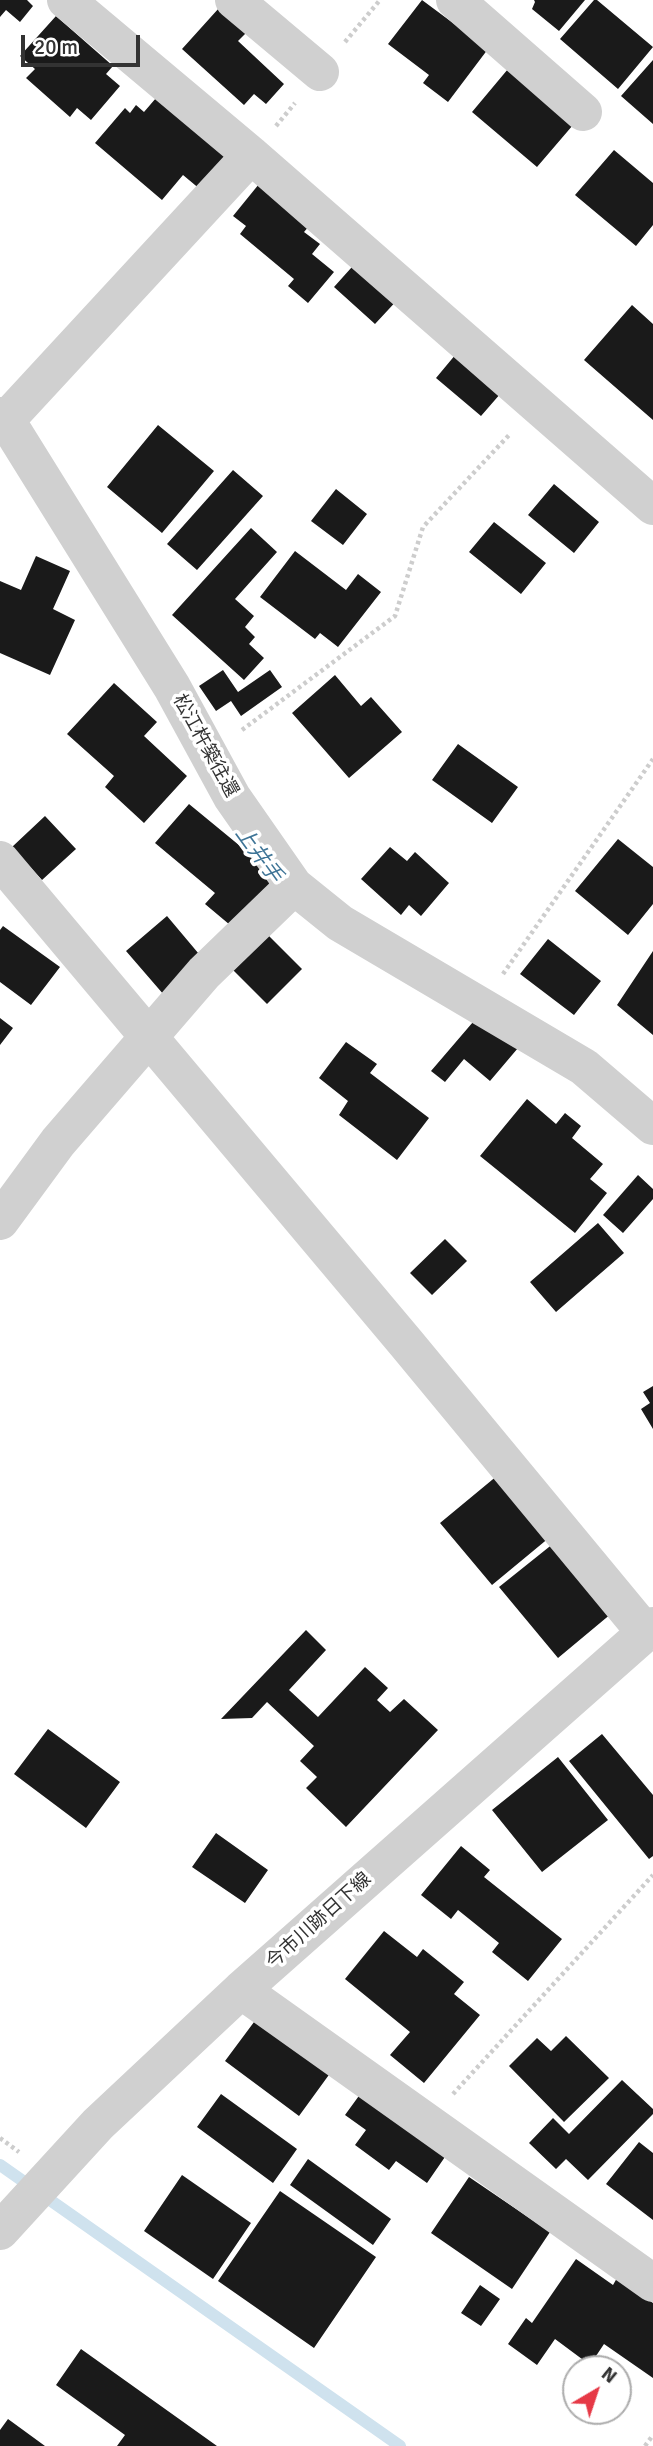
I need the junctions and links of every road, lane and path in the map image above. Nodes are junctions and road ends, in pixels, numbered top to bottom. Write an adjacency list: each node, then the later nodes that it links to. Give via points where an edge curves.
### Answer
1 (66, 0): 6 (street)
2 (234, 0): 4 (street)
3 (455, 0): 5 (street)
4 (320, 72)
5 (583, 112)
6 (251, 155): 7 (street); 8 (street)
7 (537, 406): 9 (street); 10 (path, via 423,527 395,616)
8 (3, 418): 10 (street, 松江杵築往還, via 172,687)
9 (653, 506)
10 (209, 755): 13 (street, 松江杵築往還, via 232,797)
11 (653, 759): 14 (path)
12 (1, 866): 15 (street)
13 (294, 886): 14 (street, 松江杵築往還, via 340,923); 15 (street, via 204,973)
14 (482, 1005): 16 (street, 松江杵築往還, via 584,1067)
15 (149, 1036): 17 (street, via 58,1142); 18 (street)
16 (653, 1126)
17 (0, 1221)
18 (649, 1629): 20 (street, 今市川跡日下線)
19 (653, 1875): 21 (path)
20 (241, 1990): 21 (street); 22 (street, 今市川跡日下線, via 98,2124)
21 (427, 2123): 23 (street)
22 (0, 2231)
23 (653, 2283)
24 (653, 2435): 25 (path)
25 (645, 2446)

